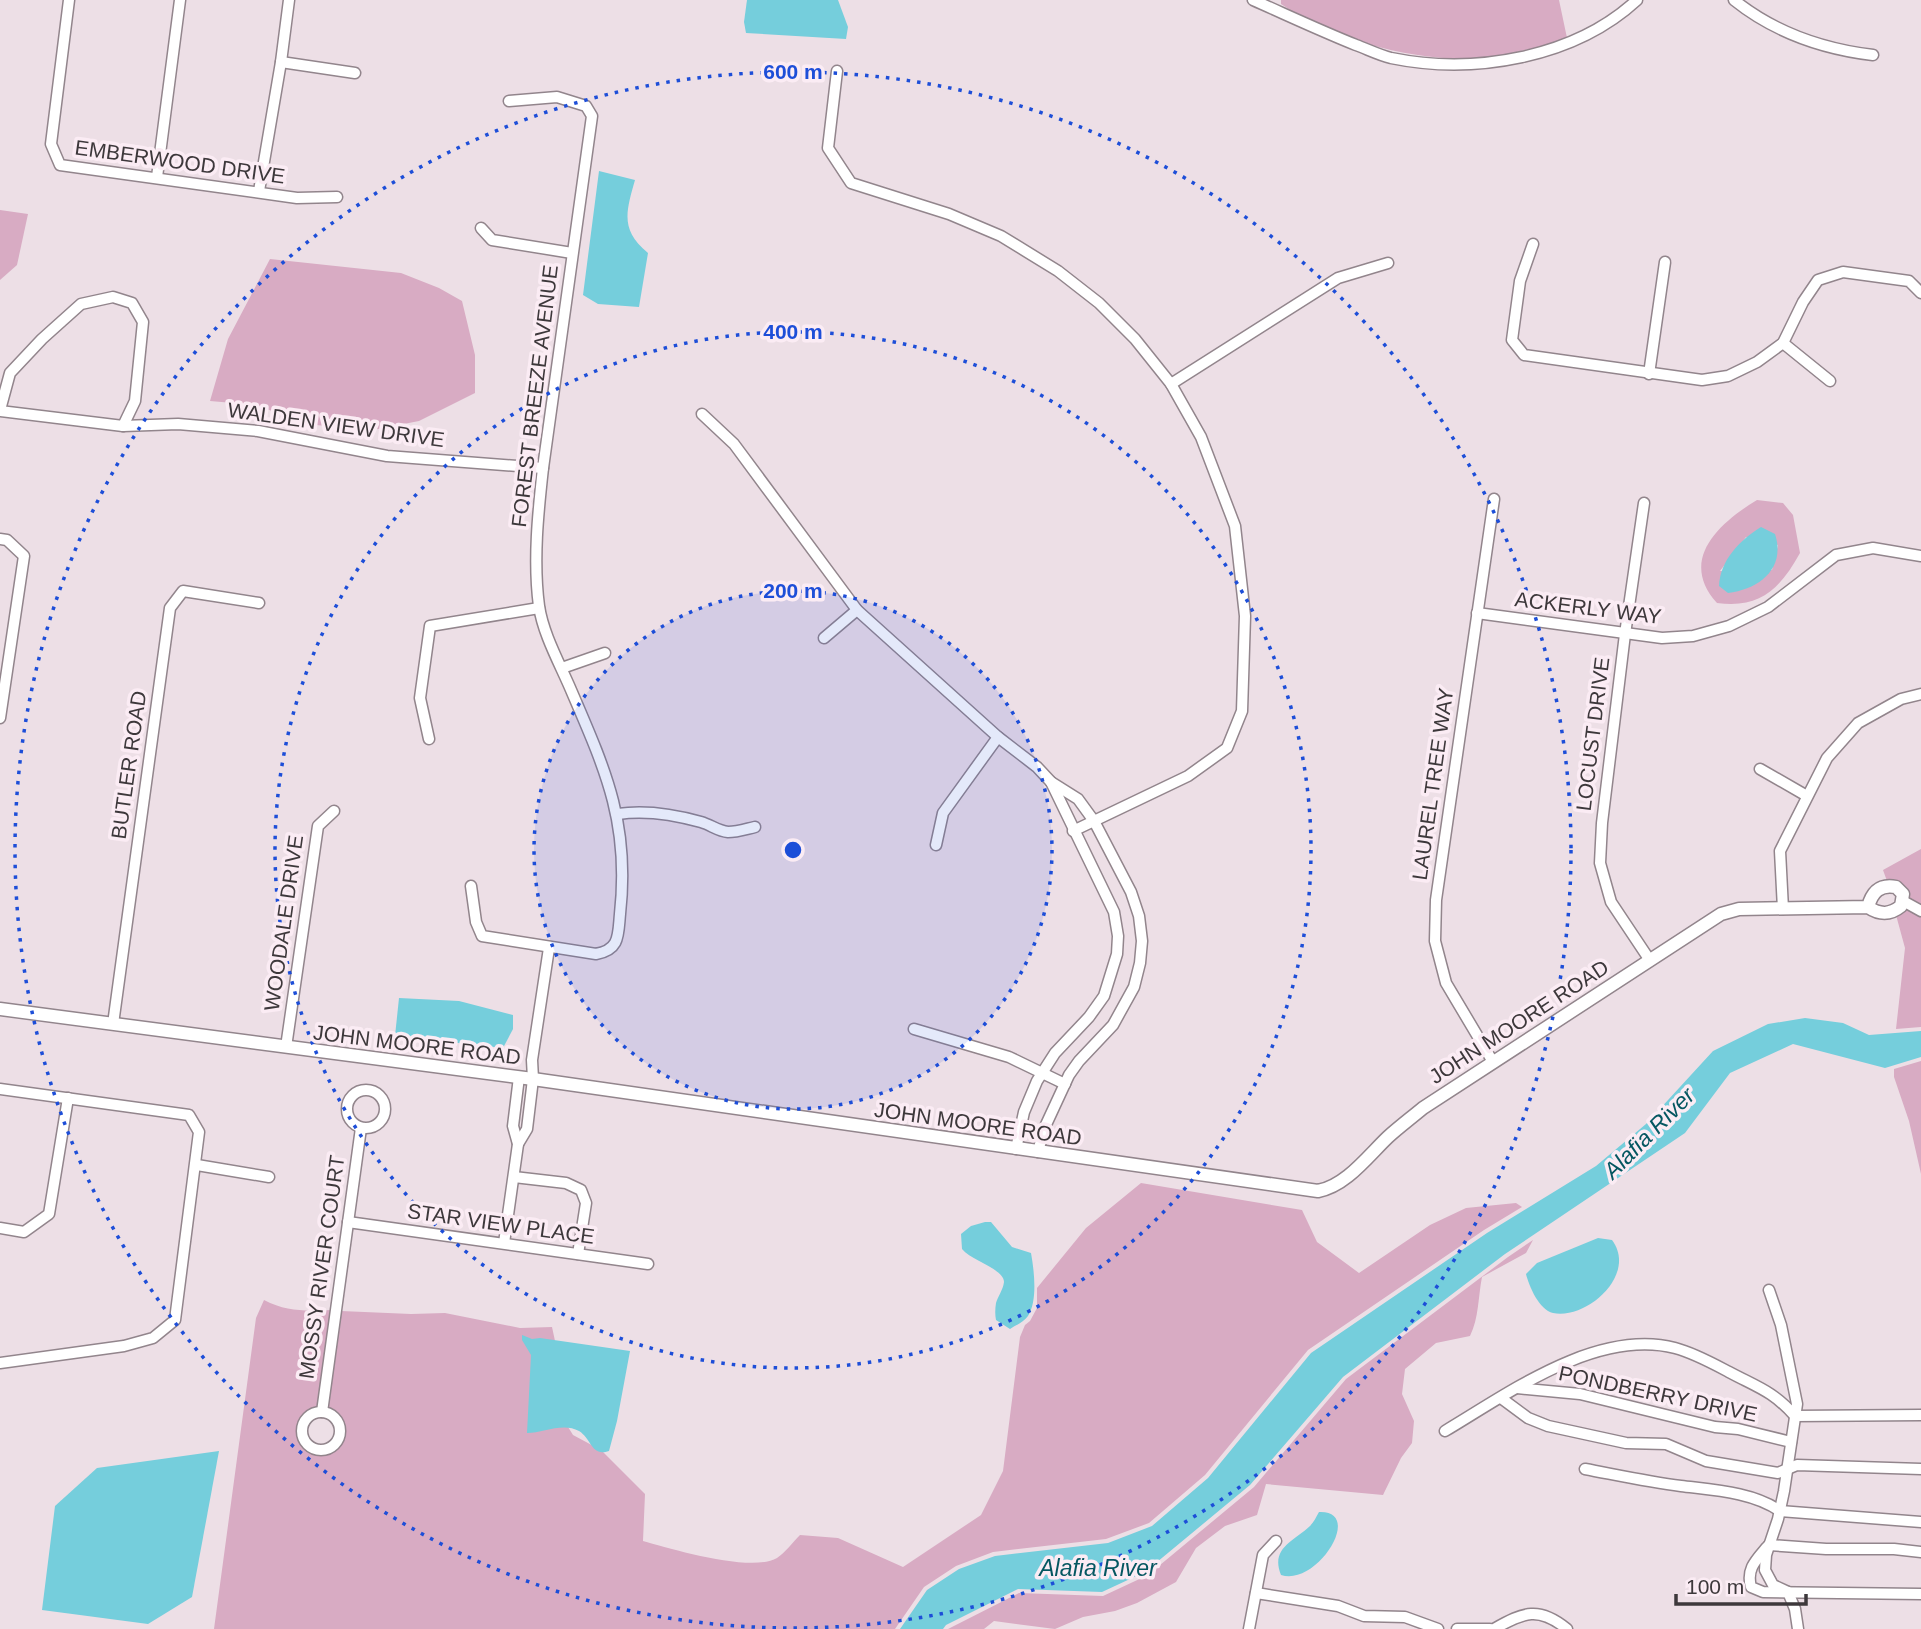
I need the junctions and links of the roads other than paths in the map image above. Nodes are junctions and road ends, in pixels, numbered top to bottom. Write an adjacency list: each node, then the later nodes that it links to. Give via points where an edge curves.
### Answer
1 (69, 0): 12 (street, EMBERWOOD DRIVE, via 51,144 60,165)
2 (180, 0): 12 (street)
3 (289, 0): 8 (street)
4 (1253, 0): 5 (street, via 1390,58 1458,66 1562,46 1617,18)
5 (1637, 0)
6 (1734, 0): 7 (street, via 1786,32)
7 (1873, 55)
8 (282, 62): 10 (street); 13 (street)
9 (837, 71): 24 (street, via 828,148 851,183 1001,236 1058,271 1135,339)
10 (355, 73)
11 (509, 101): 17 (street, FOREST BREEZE AVENUE, via 556,97 586,106 592,116)
12 (157, 177): 13 (street, EMBERWOOD DRIVE)
13 (259, 191): 14 (street, EMBERWOOD DRIVE, via 297,198)
14 (337, 197)
15 (481, 228): 17 (street, via 492,240)
16 (1532, 244): 22 (street, via 1520,281 1512,340 1524,355)
17 (572, 253): 28 (street, FOREST BREEZE AVENUE)
18 (1665, 262): 22 (street)
19 (1388, 263): 24 (street, via 1338,278)
20 (1921, 293): 21 (street, via 1909,281 1843,272 1818,280)
21 (1783, 342): 22 (street, via 1728,376 1702,380); 23 (street)
22 (1649, 374)
23 (1830, 381)
24 (1171, 384): 51 (street, via 1201,438 1235,526 1245,616 1242,710 1227,748 1188,776)
25 (0, 411): 27 (street, WALDEN VIEW DRIVE); 27 (street, WALDEN VIEW DRIVE, via 10,373 41,339 81,304 113,297 132,303 143,322 135,401)
26 (702, 414): 35 (street, via 734,444)
27 (123, 426): 28 (street, WALDEN VIEW DRIVE, via 178,424 258,431 387,456)
28 (543, 468): 34 (street, FOREST BREEZE AVENUE, via 537,519)
29 (1494, 499): 36 (street, LAUREL TREE WAY)
30 (1644, 503): 37 (street, LOCUST DRIVE)
31 (0, 540): 41 (street, via 7,540 24,556)
32 (1921, 556): 37 (street, ACKERLY WAY, via 1873,548 1836,555 1768,607 1729,626 1693,636)
33 (259, 603): 63 (street, BUTLER ROAD, via 183,591 170,608)
34 (539, 608): 40 (street, FOREST BREEZE AVENUE); 45 (street, via 430,626 420,698)
35 (857, 610): 38 (street); 44 (street)
36 (1477, 613): 37 (street, ACKERLY WAY); 66 (street, LAUREL TREE WAY, via 1436,900 1435,941 1446,983)
37 (1625, 634): 61 (street, LOCUST DRIVE, via 1600,863 1611,902)
38 (824, 638)
39 (605, 653): 40 (street)
40 (562, 668): 50 (street, FOREST BREEZE AVENUE, via 603,764)
41 (3, 669): 43 (street)
42 (1921, 694): 48 (street, via 1901,699 1858,723 1827,758)
43 (0, 718)
44 (998, 737): 47 (street); 54 (street, via 943,813)
45 (429, 739)
46 (1760, 769): 48 (street)
47 (1051, 782): 51 (street, via 1078,799); 53 (street)
48 (1807, 796): 58 (street, via 1780,851)
49 (334, 811): 65 (street, WOODALE DRIVE, via 318,826)
50 (618, 814): 52 (street, via 634,811 680,818 724,832); 60 (street, FOREST BREEZE AVENUE, via 624,881 613,947 596,954)
51 (1094, 821): 53 (street); 70 (street, via 1136,904 1142,952 1124,1009)
52 (755, 827)
53 (1073, 831): 67 (street, via 1114,912 1117,954 1099,1004)
54 (936, 845)
55 (471, 886): 60 (street, FOREST BREEZE AVENUE, via 482,936)
56 (1903, 901): 57 (street, JOHN MOORE ROAD, via 1891,913); 57 (street, via 1896,887 1883,886 1875,891); 59 (street)
57 (1868, 907): 58 (street, JOHN MOORE ROAD)
58 (1783, 909): 61 (street, JOHN MOORE ROAD, via 1727,911)
59 (1921, 911)
60 (550, 948): 69 (street)
61 (1649, 959): 66 (street, JOHN MOORE ROAD)
62 (0, 1009): 63 (street, JOHN MOORE ROAD)
63 (113, 1024): 65 (street, JOHN MOORE ROAD)
64 (914, 1029): 67 (street, via 1009,1057)
65 (286, 1047): 68 (street, JOHN MOORE ROAD)
66 (1493, 1062): 78 (street, JOHN MOORE ROAD, via 1413,1116 1325,1190)
67 (1042, 1073): 70 (street); 77 (street, via 1024,1112)
68 (519, 1077): 69 (street, JOHN MOORE ROAD); 73 (street)
69 (533, 1079): 74 (street); 77 (street, JOHN MOORE ROAD)
70 (1065, 1084): 78 (street)
71 (0, 1089): 72 (street)
72 (68, 1098): 79 (street, via 189,1115 199,1132); 83 (street, via 50,1214 24,1232)
73 (514, 1114): 74 (street); 76 (street)
74 (528, 1116): 76 (street)
75 (361, 1128): 82 (street, MOSSY RIVER COURT)
76 (518, 1144): 81 (street)
77 (1016, 1149): 78 (street, JOHN MOORE ROAD)
78 (1038, 1152)
79 (197, 1165): 80 (street); 88 (street, via 175,1320 153,1338 124,1346)
80 (269, 1177)
81 (514, 1177): 84 (street); 85 (street, via 582,1189 586,1203)
82 (348, 1222): 84 (street, STAR VIEW PLACE); 91 (street, MOSSY RIVER COURT)
83 (0, 1228)
84 (504, 1243): 85 (street, STAR VIEW PLACE)
85 (578, 1254): 86 (street, STAR VIEW PLACE)
86 (649, 1264)
87 (1769, 1290): 93 (street, via 1790,1366)
88 (0, 1363)
89 (1517, 1388): 90 (street); 93 (street, via 1556,1366 1607,1349 1663,1346 1697,1356 1771,1392); 95 (street, PONDBERRY DRIVE, via 1580,1394)
90 (1501, 1398): 94 (street); 96 (street, via 1548,1426 1626,1443 1666,1444 1706,1461 1778,1473)
91 (322, 1412)
92 (1921, 1415): 93 (street)
93 (1795, 1416): 95 (street)
94 (1445, 1431)
95 (1791, 1442): 96 (street)
96 (1787, 1468): 98 (street); 99 (street)
97 (1585, 1469): 99 (street, via 1724,1490)
98 (1921, 1469)
99 (1780, 1511): 100 (street); 102 (street)
100 (1921, 1522)
101 (1276, 1541): 105 (street, via 1264,1555)
102 (1769, 1545): 103 (street); 104 (street, via 1766,1576); 104 (street, via 1751,1567 1751,1587)
103 (1921, 1552)
104 (1788, 1592): 106 (street); 112 (street)
105 (1256, 1593): 107 (street); 108 (street, via 1338,1606 1364,1616 1405,1617)
106 (1921, 1594)
107 (1249, 1629)
108 (1438, 1629)
109 (1457, 1629): 110 (street)
110 (1492, 1629): 111 (street, via 1529,1613 1546,1614)
111 (1567, 1629)
112 (1798, 1629)

